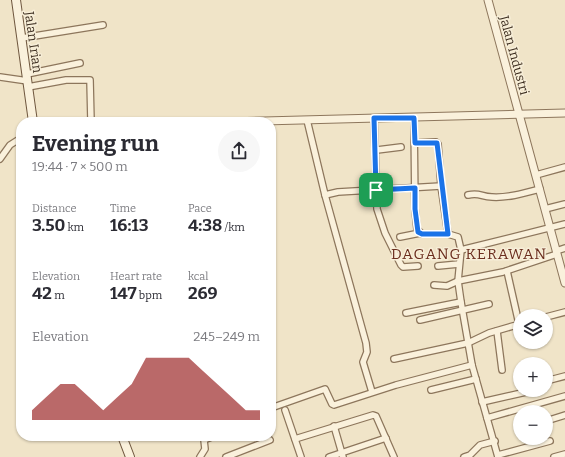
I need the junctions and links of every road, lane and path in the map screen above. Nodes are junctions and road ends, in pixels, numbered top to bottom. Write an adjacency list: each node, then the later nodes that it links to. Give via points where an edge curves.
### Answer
1 (16, 0): 4 (main road, Jalan Irian)
2 (488, 0): 9 (street, Jalan Industri)
3 (103, 25): 4 (street)
4 (22, 38): 7 (main road, Jalan Irian)
5 (80, 63): 7 (street)
6 (0, 77): 7 (street)
7 (28, 81): 10 (main road, Jalan Irian); 11 (street, via 90,80)
8 (565, 113): 9 (street)
9 (520, 115): 13 (street); 22 (street, Jalan Industri)
10 (33, 117)
11 (91, 117)
12 (374, 118): 13 (street); 14 (street); 19 (street)
13 (414, 118): 17 (street)
14 (307, 120): 15 (street); 27 (street)
15 (276, 121)
16 (16, 142): 20 (street, via 5,150)
17 (415, 143): 23 (street, via 437,143); 24 (street)
18 (401, 147): 19 (street)
19 (377, 150): 26 (street)
20 (0, 158)
21 (565, 167): 22 (street)
22 (536, 175): 25 (street, Jalan Industri)
23 (441, 186): 24 (street); 34 (street)
24 (415, 188): 26 (street); 33 (street, via 417,229)
25 (540, 189): 28 (street, via 500,197 488,197 479,193); 30 (street, Jalan Industri)
26 (376, 190): 27 (street); 41 (street, via 379,216 401,265)
27 (325, 195): 65 (street, via 366,343 367,352 363,362)
28 (468, 195)
29 (565, 204): 30 (street)
30 (544, 209): 32 (street, Jalan Industri)
31 (565, 224): 32 (street)
32 (549, 227): 37 (street); 38 (street, Jalan Industri)
33 (420, 233): 34 (street); 35 (street)
34 (448, 234): 37 (street, via 458,237)
35 (400, 237)
36 (565, 248): 38 (street)
37 (461, 250): 39 (street)
38 (556, 252): 40 (street, Jalan Industri); 43 (street)
39 (459, 264): 42 (street); 44 (street)
40 (562, 264): 45 (street, Jalan Industri)
41 (418, 266)
42 (438, 266)
43 (507, 271): 44 (street); 49 (street)
44 (458, 281): 46 (street, via 447,286); 47 (street)
45 (565, 283)
46 (434, 285)
47 (461, 302): 50 (street); 52 (street)
48 (489, 304): 50 (street)
49 (516, 309)
50 (463, 310): 54 (street); 57 (street)
51 (565, 312): 53 (street)
52 (406, 313)
53 (553, 315)
54 (420, 320)
55 (513, 326): 56 (street)
56 (497, 331): 57 (street); 60 (street)
57 (468, 343): 58 (street); 59 (street)
58 (394, 359)
59 (472, 365): 62 (street); 65 (street)
60 (502, 370)
61 (565, 376): 63 (street)
62 (476, 379): 64 (street); 68 (street)
63 (553, 379)
64 (431, 390)
65 (372, 392): 69 (street, via 333,405 325,389)
66 (513, 395): 68 (street)
67 (565, 396): 72 (street)
68 (482, 402): 72 (street)
69 (276, 406)
70 (285, 410): 76 (street)
71 (565, 416): 73 (street)
72 (487, 418): 80 (street)
73 (553, 419)
74 (334, 426): 75 (street, via 374,415); 76 (street); 83 (street)
75 (386, 438): 83 (street); 90 (street)
76 (295, 439): 88 (street)
77 (124, 441): 85 (main road)
78 (204, 441): 86 (street, via 205,449)
79 (267, 441): 87 (street)
80 (495, 442): 84 (street); 91 (street, via 480,445)
81 (536, 445): 84 (street)
82 (565, 454): 92 (street)
83 (343, 455): 89 (street)
84 (498, 456)
85 (130, 457)
86 (200, 457)
87 (226, 457)
88 (301, 457)
89 (329, 457)
90 (394, 457)
91 (464, 457)
92 (554, 457)

